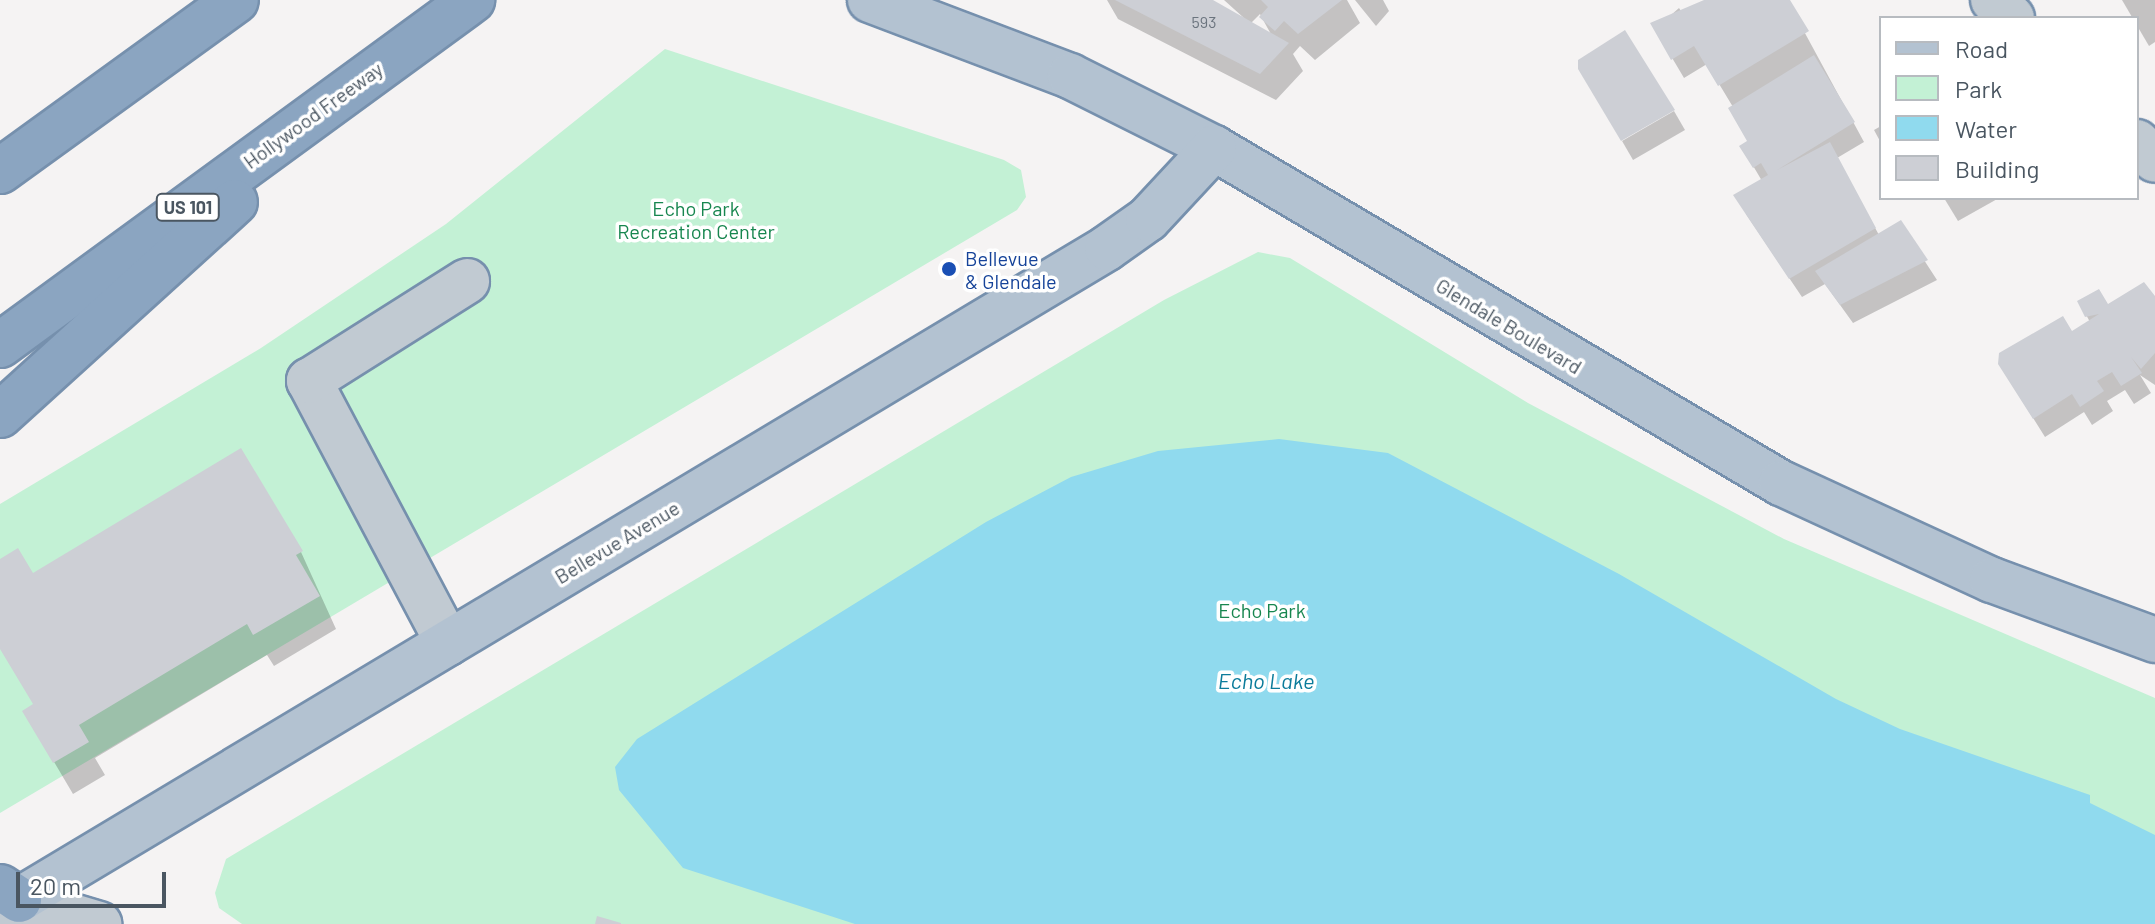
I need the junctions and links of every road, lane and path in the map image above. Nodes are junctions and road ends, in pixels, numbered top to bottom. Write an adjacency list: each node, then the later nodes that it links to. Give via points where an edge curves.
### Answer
1 (472, 0): 6 (highway, Hollywood Freeway / US 101)
2 (870, 0): 7 (main road, Glendale Boulevard, via 1070,76)
3 (1993, 0): 5 (street)
4 (229, 4): 8 (highway)
5 (2010, 16)
6 (376, 69): 10 (highway, Hollywood Freeway / US 101); 11 (highway)
7 (1214, 148): 12 (main road, Glendale Boulevard, via 1702,443 1992,580); 13 (main road, Bellevue Avenue, via 1148,219 1107,248)
8 (0, 171)
9 (467, 281): 13 (street, via 309,381)
10 (0, 345)
11 (0, 415)
12 (2155, 640)
13 (448, 643): 14 (main road, Bellevue Avenue)
14 (5, 900): 15 (street)
15 (99, 924)

